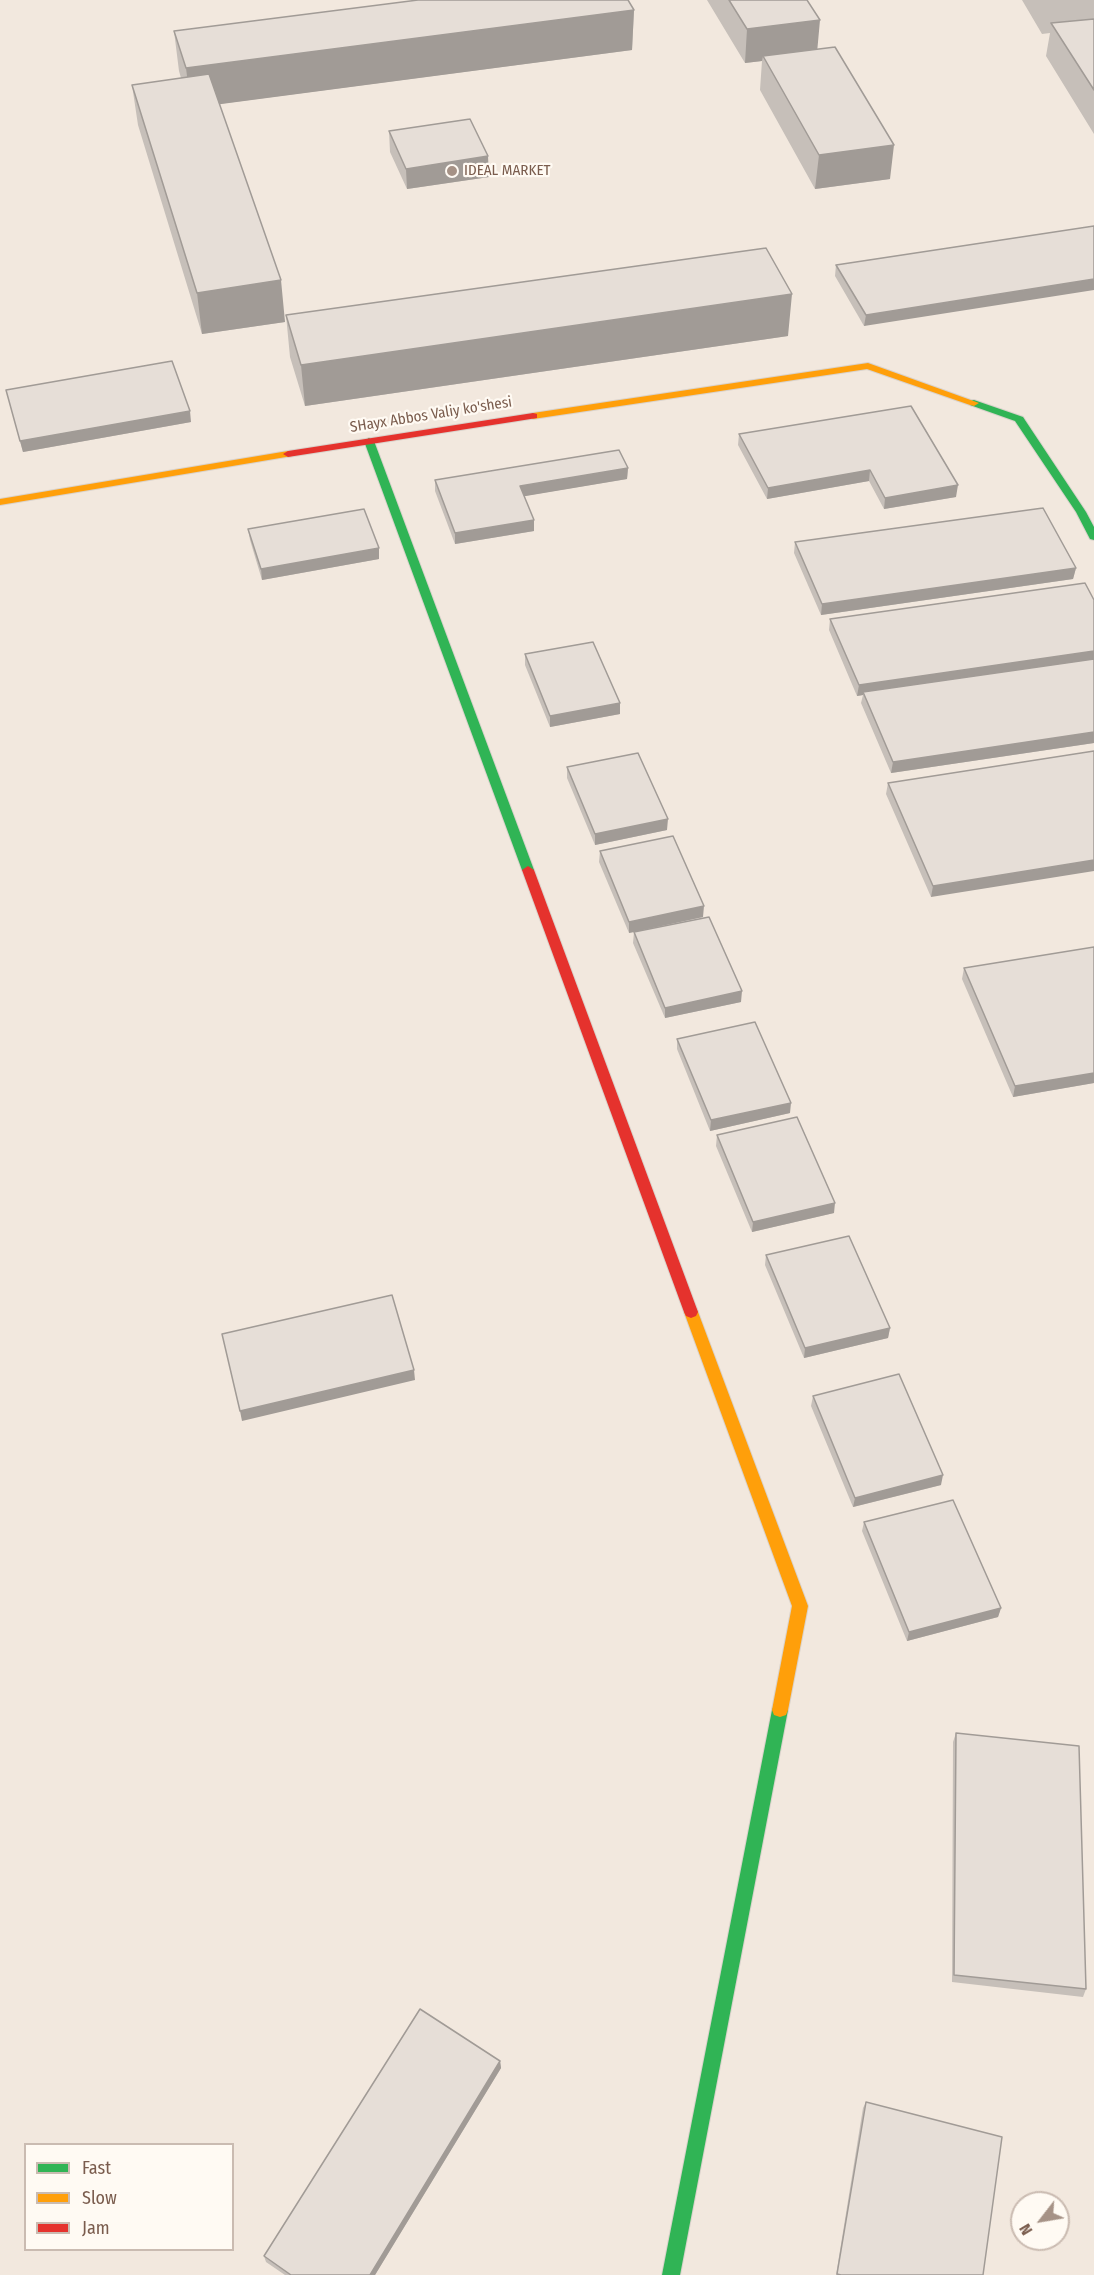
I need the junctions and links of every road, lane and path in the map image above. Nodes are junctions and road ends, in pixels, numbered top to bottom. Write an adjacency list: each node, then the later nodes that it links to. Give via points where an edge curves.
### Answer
1 (369, 441): 2 (street, SHayx Abbos Valiy ko'shesi); 3 (street, SHayx Abbos Valiy ko'shesi, via 868,366 1019,419); 4 (street, via 800,1606)
2 (0, 502)
3 (1094, 537)
4 (671, 2275)

